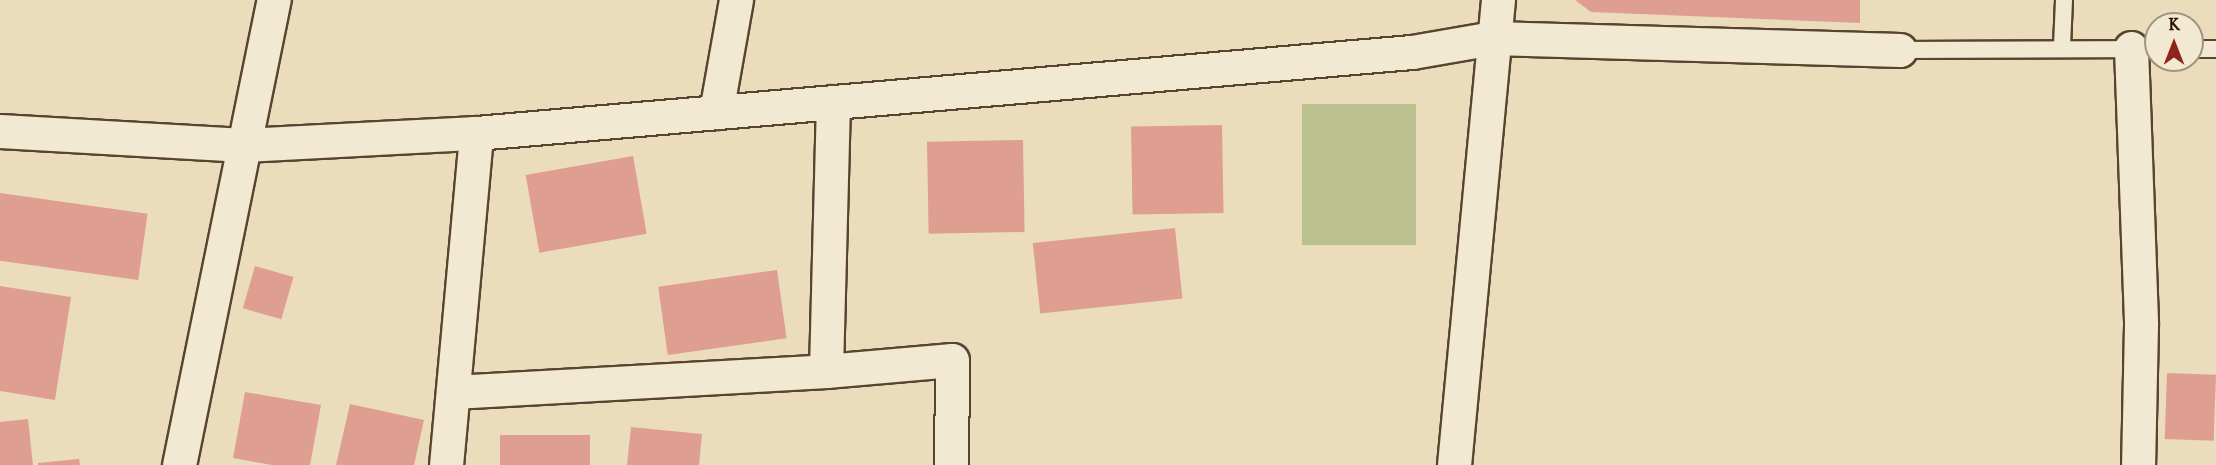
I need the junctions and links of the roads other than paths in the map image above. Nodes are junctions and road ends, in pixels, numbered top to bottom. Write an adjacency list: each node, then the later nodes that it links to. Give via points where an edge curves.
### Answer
1 (274, 0): 13 (street)
2 (736, 0): 10 (street)
3 (1498, 0): 5 (street)
4 (2064, 0): 6 (lane)
5 (1493, 38): 8 (street); 9 (street, via 1412,52); 19 (street)
6 (2062, 46): 7 (lane); 8 (lane)
7 (2144, 49): 20 (street)
8 (1900, 50)
9 (833, 102): 10 (street); 14 (street)
10 (716, 112): 12 (street)
11 (0, 131): 13 (street)
12 (476, 133): 13 (street); 15 (street)
13 (244, 145): 16 (street)
14 (826, 370): 15 (street); 18 (street, via 952,360)
15 (453, 392): 17 (street)
16 (179, 465)
17 (446, 465)
18 (951, 465)
19 (1454, 465)
20 (2138, 465)

